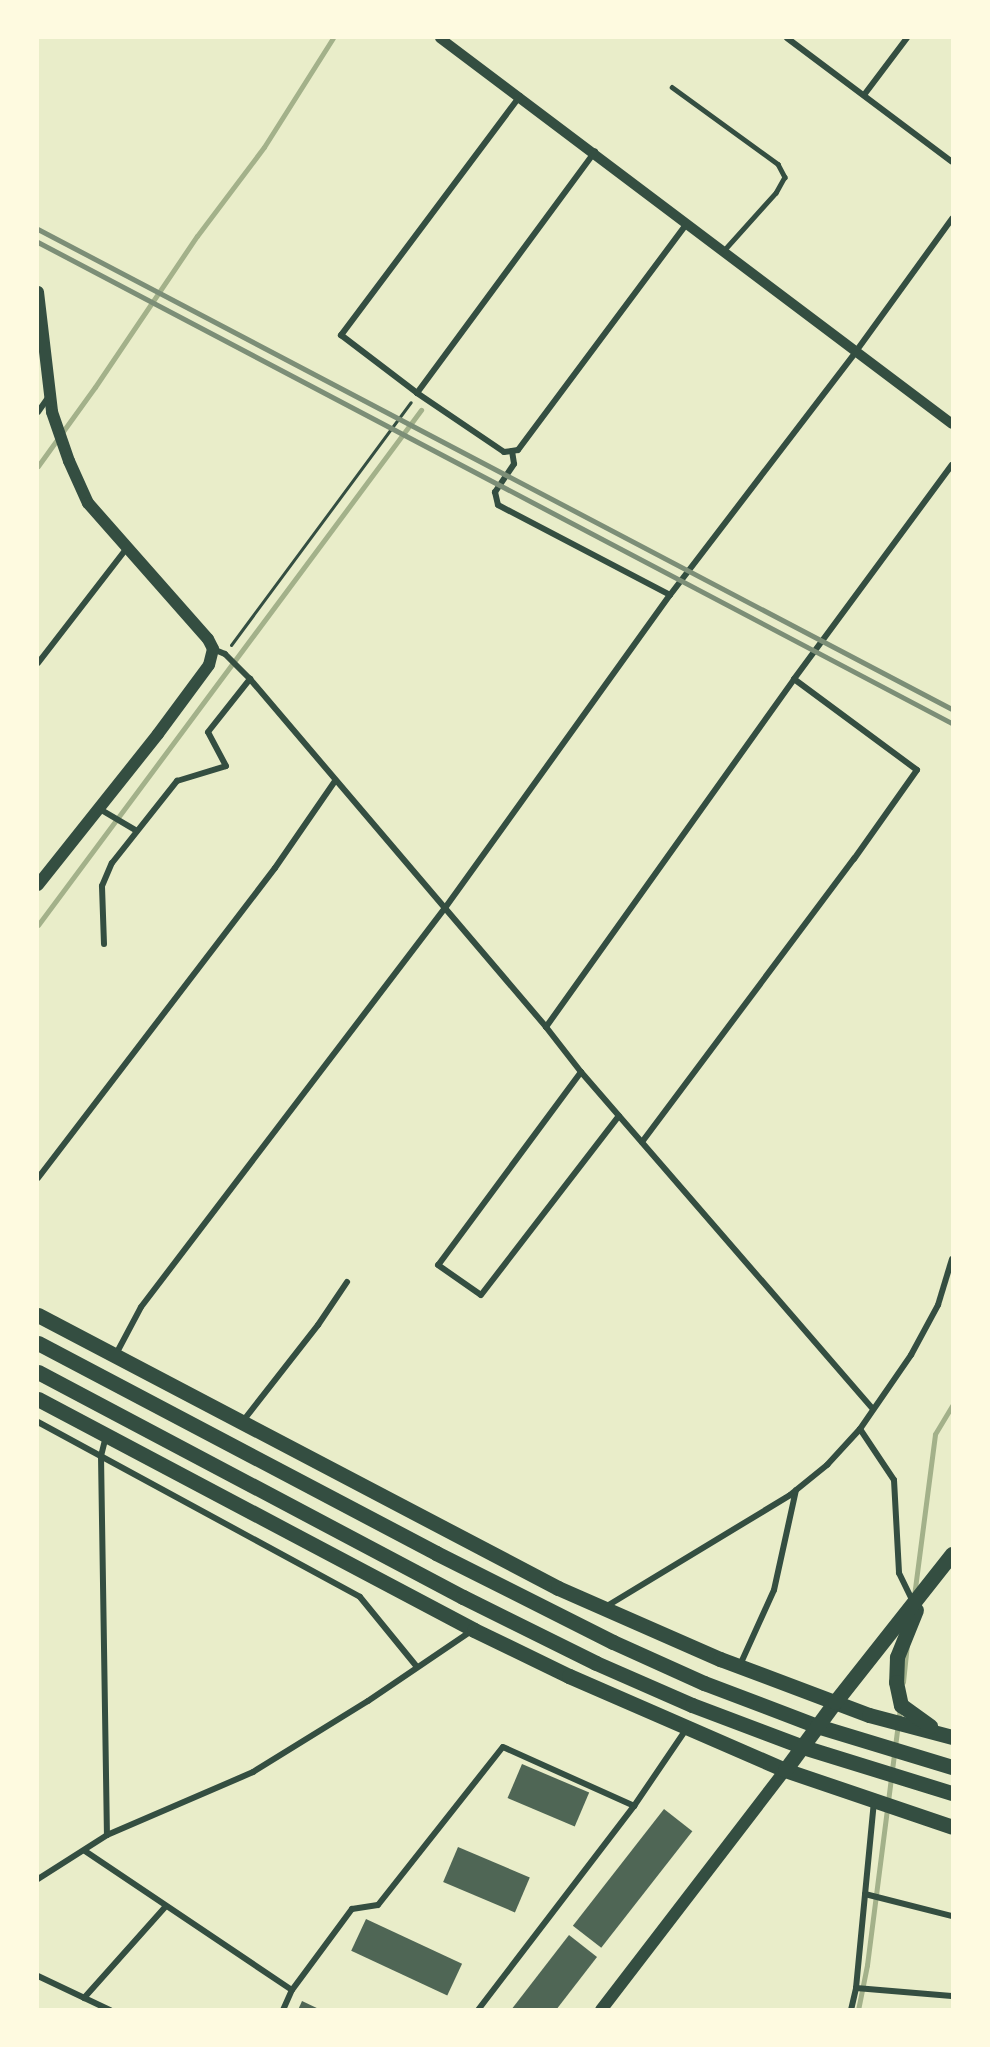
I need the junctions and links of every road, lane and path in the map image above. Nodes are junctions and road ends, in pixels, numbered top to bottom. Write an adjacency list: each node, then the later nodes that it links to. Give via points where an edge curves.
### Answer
1 (440, 38): 6 (street)
2 (787, 38): 5 (street)
3 (907, 38): 5 (street)
4 (672, 87): 11 (lane, via 778,164 785,177 776,193)
5 (864, 95): 8 (street)
6 (520, 96): 7 (street); 14 (street, via 341,335)
7 (595, 152): 10 (street); 14 (street)
8 (952, 162)
9 (952, 219): 13 (street)
10 (688, 222): 11 (street); 18 (street, via 518,450)
11 (724, 250): 13 (street)
12 (38, 292): 15 (main road)
13 (857, 350): 17 (street); 21 (street)
14 (417, 393): 18 (street, via 504,452); 22 (path)
15 (49, 395): 16 (street); 20 (main road, via 69,461 88,503)
16 (38, 412)
17 (952, 424)
18 (512, 451): 21 (street, via 514,464 495,492 498,505)
19 (952, 465): 25 (street)
20 (126, 548): 22 (main road); 23 (street)
21 (670, 595): 30 (street)
22 (219, 651): 24 (street); 27 (main road)
23 (38, 663)
24 (250, 679): 26 (street); 28 (street, via 208,732 226,766 177,781)
25 (794, 680): 32 (street); 35 (street, via 917,770)
26 (335, 781): 30 (street); 36 (street, via 275,868)
27 (102, 810): 28 (street); 29 (main road)
28 (137, 831): 31 (street, via 112,863 102,886)
29 (38, 885)
30 (445, 908): 32 (street); 41 (street, via 141,1307)
31 (104, 944)
32 (546, 1027): 33 (street)
33 (581, 1072): 34 (street); 34 (street, via 438,1265 481,1295)
34 (619, 1116): 35 (street)
35 (642, 1142): 44 (street)
36 (38, 1178)
37 (952, 1259): 44 (street, via 933,1315 911,1355)
38 (347, 1282): 46 (street)
39 (38, 1316): 41 (highway)
40 (38, 1343): 60 (highway, via 613,1642 704,1683 817,1726)
41 (115, 1356): 46 (highway)
42 (38, 1372): 62 (highway, via 596,1663 792,1743)
43 (38, 1399): 48 (highway)
44 (872, 1408): 47 (street)
45 (38, 1422): 49 (street)
46 (241, 1423): 53 (highway)
47 (860, 1429): 50 (street, via 827,1465); 52 (street, via 894,1480 899,1573)
48 (106, 1436): 49 (street); 54 (highway)
49 (101, 1456): 56 (street, via 360,1597); 66 (street)
50 (796, 1490): 53 (street); 55 (street, via 774,1590)
51 (952, 1554): 52 (highway)
52 (919, 1599): 57 (highway); 59 (highway, via 897,1657 896,1682 902,1705)
53 (602, 1608): 55 (highway)
54 (474, 1630): 56 (street); 58 (highway, via 569,1677)
55 (740, 1666): 57 (highway)
56 (417, 1667): 66 (street, via 253,1772)
57 (835, 1702): 59 (highway); 61 (highway)
58 (688, 1728): 61 (highway); 64 (street)
59 (948, 1735)
60 (952, 1767)
61 (785, 1770): 63 (highway); 80 (main road)
62 (952, 1793)
63 (874, 1801): 65 (highway); 69 (street)
64 (634, 1806): 74 (street, via 503,1747 378,1905 352,1909); 79 (street)
65 (952, 1827)
66 (106, 1835): 67 (street)
67 (85, 1851): 68 (street); 70 (street)
68 (38, 1879)
69 (865, 1894): 71 (street); 73 (street)
70 (165, 1907): 74 (street); 76 (street)
71 (952, 1916)
72 (38, 1976): 76 (street)
73 (856, 1988): 75 (street); 81 (street)
74 (292, 1990): 78 (street)
75 (952, 1996)
76 (84, 1998): 77 (street)
77 (110, 2010)
78 (283, 2010)
79 (478, 2010)
80 (601, 2010)
81 (851, 2010)

